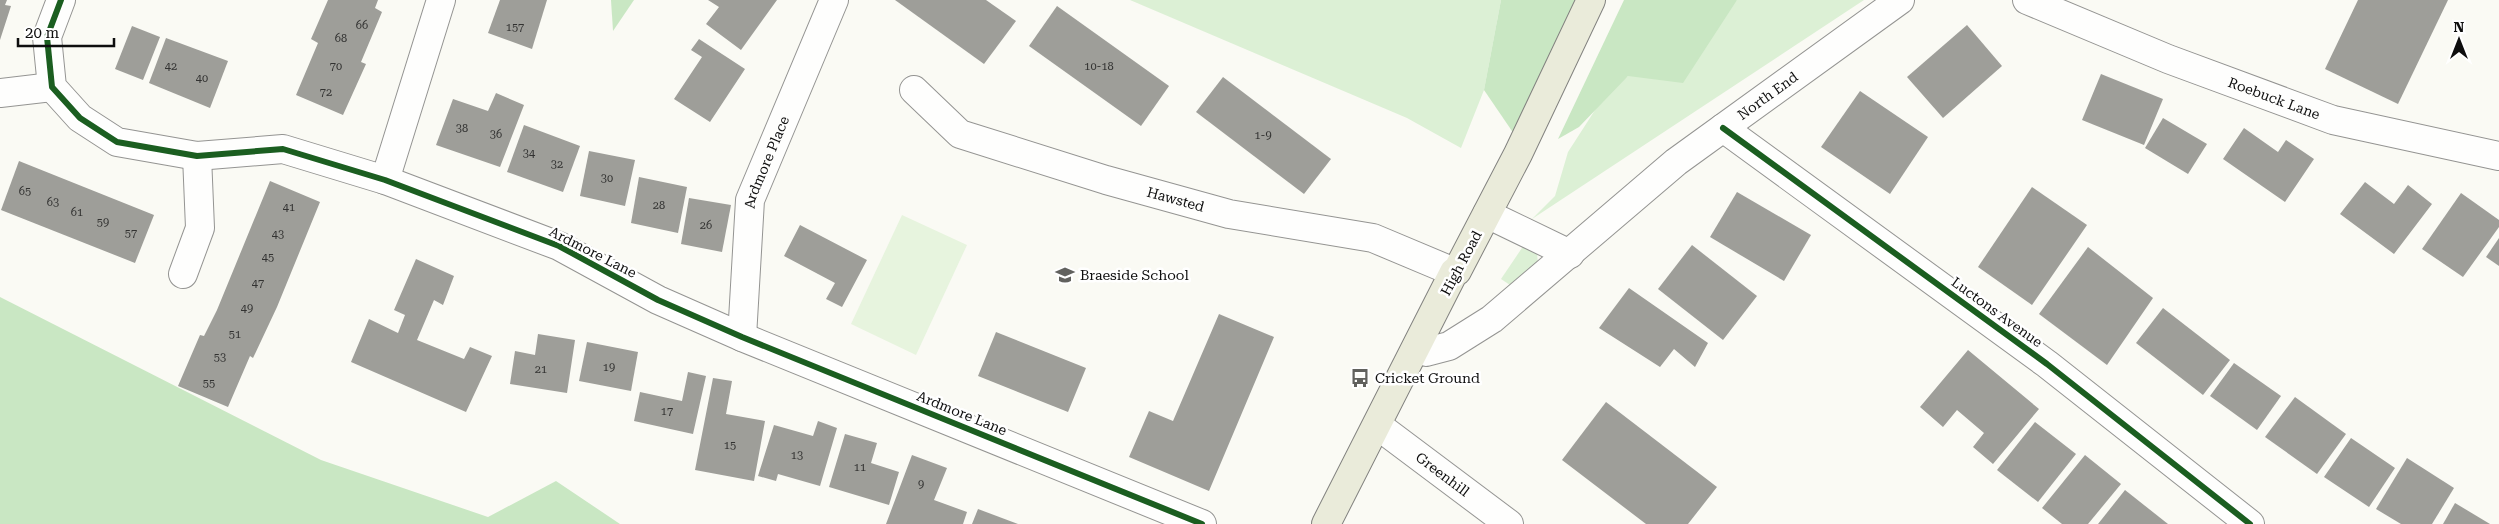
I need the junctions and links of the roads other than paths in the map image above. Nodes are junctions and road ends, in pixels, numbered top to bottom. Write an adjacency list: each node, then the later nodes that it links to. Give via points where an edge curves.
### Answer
1 (61, 0): 8 (street, via 47,37)
2 (441, 0): 14 (street)
3 (834, 0): 19 (street, Ardmore Place, via 750,200)
4 (1591, 0): 15 (main road, High Road)
5 (1900, 0): 11 (street, North End)
6 (2027, 0): 7 (street, Roebuck Lane)
7 (2055, 7): 13 (street, Roebuck Lane, via 2168,59 2333,120)
8 (52, 87): 10 (street); 12 (street, Ardmore Lane, via 80,118 117,142)
9 (914, 90): 17 (street, Hawsted, via 960,134 1229,214 1372,238)
10 (0, 93)
11 (1723, 128): 16 (street, North End, via 1676,162); 25 (street, Luctons Avenue, via 2047,364)
12 (197, 156): 14 (street, Ardmore Lane, via 283,148); 18 (street, via 200,228)
13 (2499, 156)
14 (385, 180): 19 (street, Ardmore Lane, via 559,246 658,300)
15 (1487, 214): 16 (street); 17 (main road, High Road)
16 (1570, 254): 20 (street, North End, via 1492,319 1449,346 1426,352)
17 (1454, 272): 20 (main road, High Road)
18 (183, 274)
19 (742, 337): 22 (street, Ardmore Lane)
20 (1418, 346): 21 (main road, High Road)
21 (1377, 425): 23 (main road, High Road); 24 (street, Greenhill)
22 (1202, 524)
23 (1326, 524)
24 (1509, 524)
25 (2250, 524)

